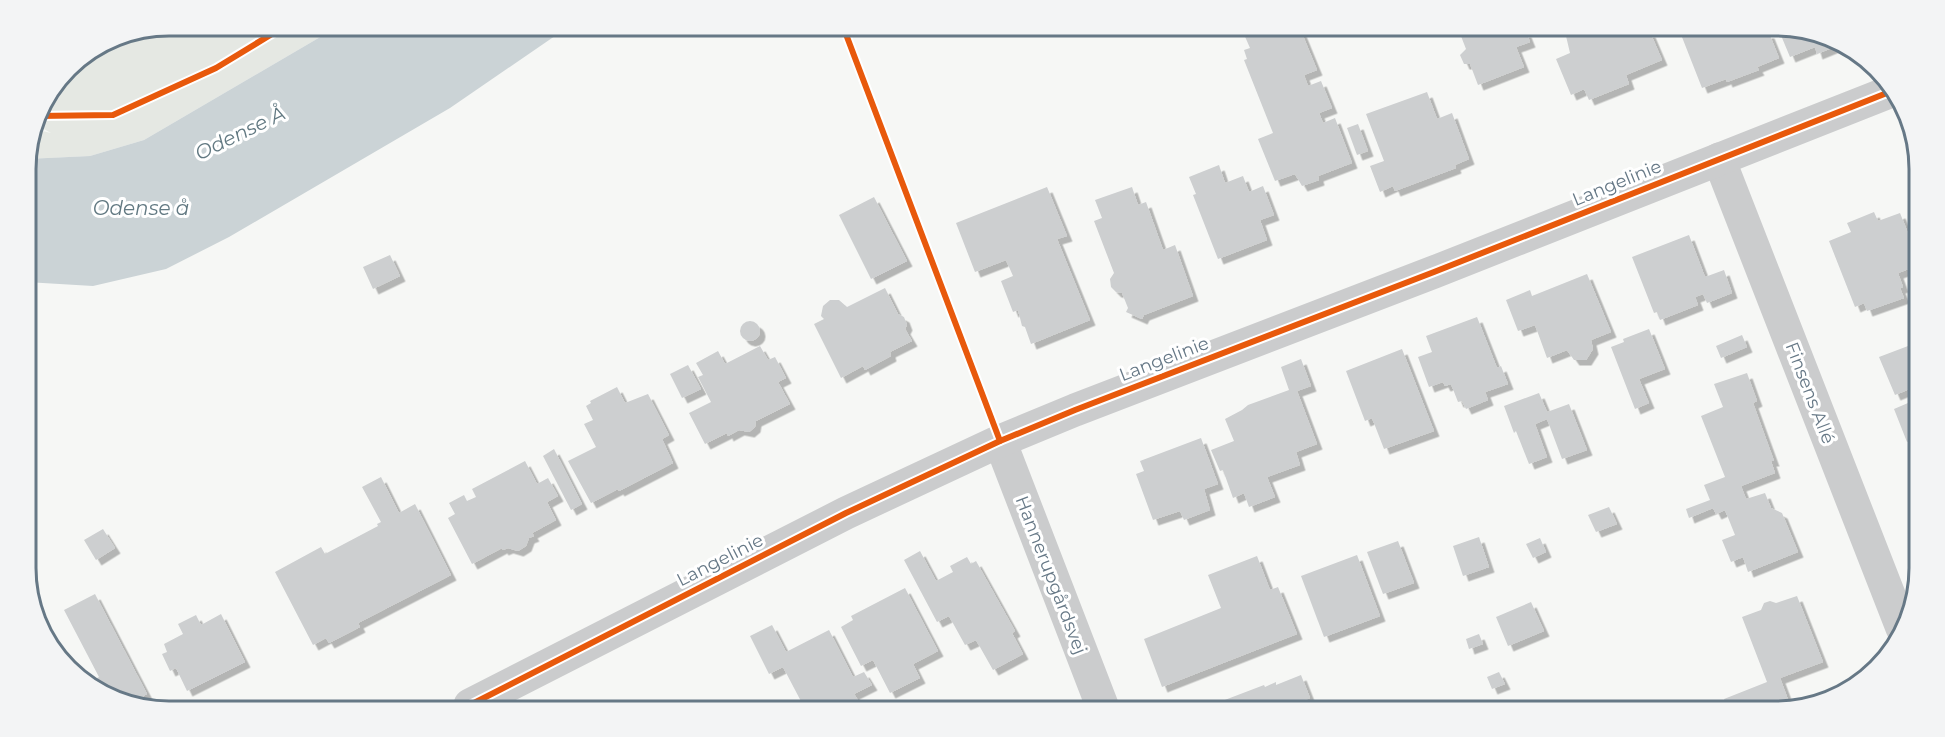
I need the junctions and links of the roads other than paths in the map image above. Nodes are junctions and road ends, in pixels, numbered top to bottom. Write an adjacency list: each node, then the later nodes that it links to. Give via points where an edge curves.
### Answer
1 (1885, 94): 2 (street, Langelinie)
2 (1719, 159): 3 (street, Langelinie); 4 (street, Finsens Allé)
3 (1000, 441): 5 (street, Langelinie, via 846,513); 6 (street, Hannerupgårdsvej)
4 (1898, 619)
5 (478, 701)
6 (1100, 701)

